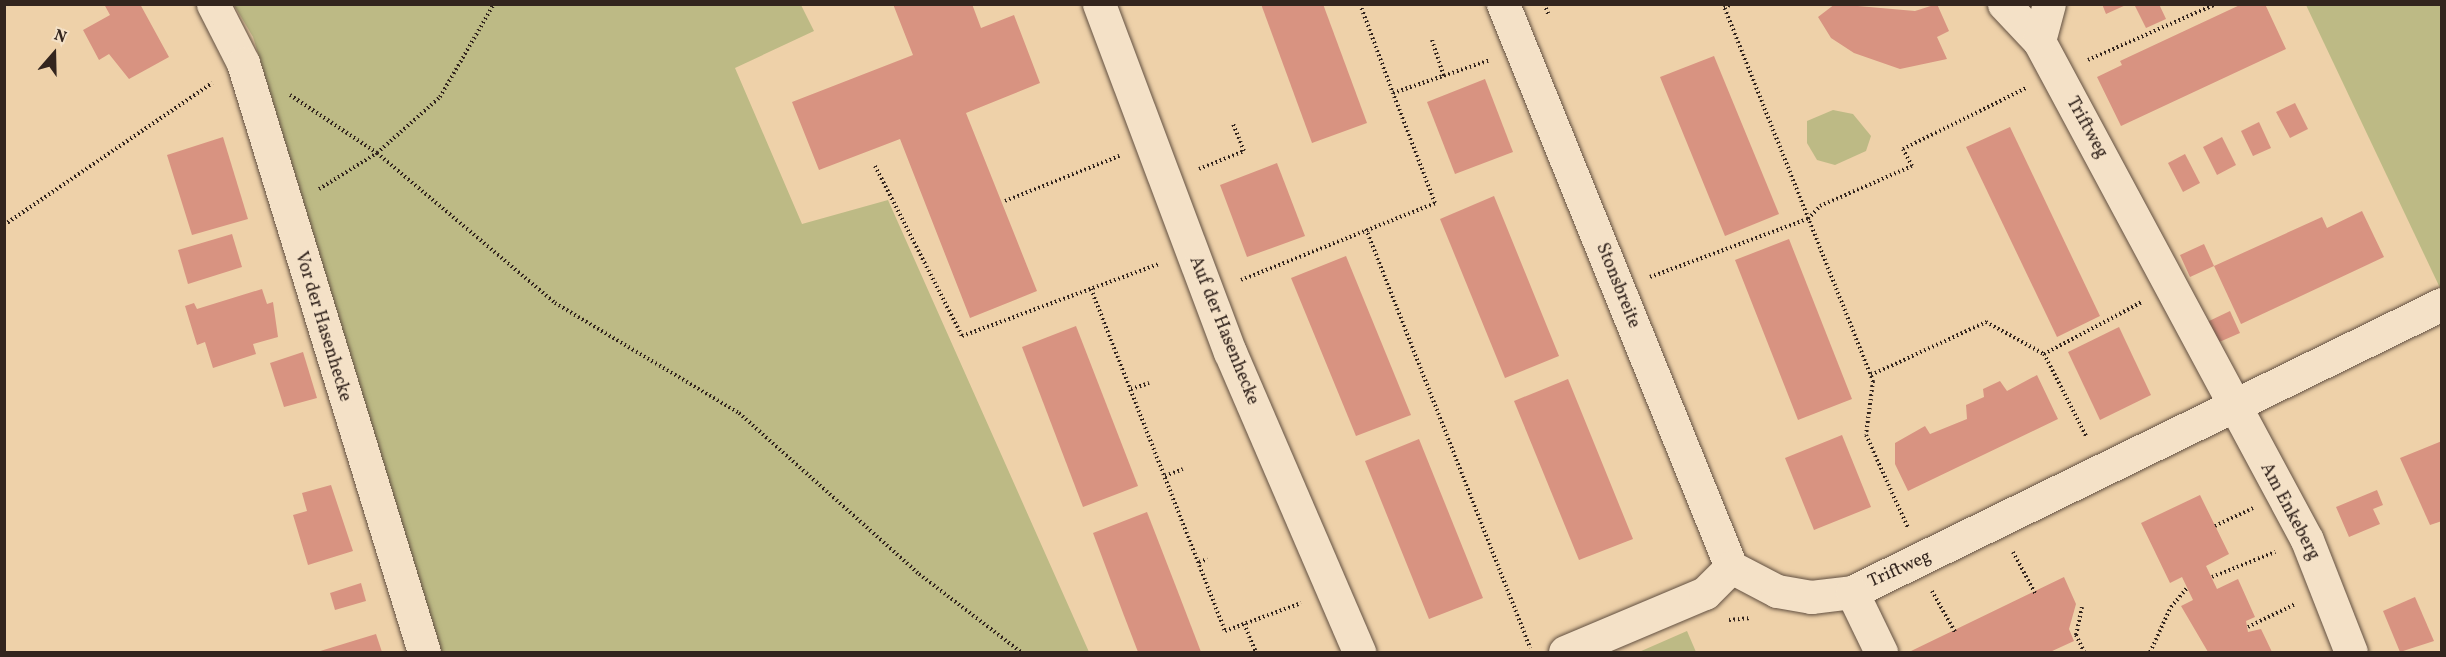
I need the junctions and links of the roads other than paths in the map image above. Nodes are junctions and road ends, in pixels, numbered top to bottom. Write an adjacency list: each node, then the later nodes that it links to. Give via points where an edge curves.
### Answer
1 (213, 4): 11 (street, Vor der Hasenhecke, via 243,63 285,210)
2 (1099, 4): 12 (street, Auf der Hasenhecke, via 1191,253)
3 (1503, 4): 9 (street, Stonsbreite)
4 (2004, 4): 6 (street, Triftweg)
5 (2049, 4): 6 (street)
6 (2039, 40): 8 (street, Triftweg)
7 (2442, 304): 8 (street, Triftweg)
8 (2233, 407): 10 (street, Triftweg); 15 (street, Am Enkeberg, via 2307,540)
9 (1731, 567): 10 (street, Triftweg, via 1777,591 1811,597); 13 (street, via 1705,593)
10 (1852, 592): 14 (street)
11 (424, 652)
12 (1359, 652)
13 (1565, 652)
14 (1881, 652)
15 (2351, 652)

